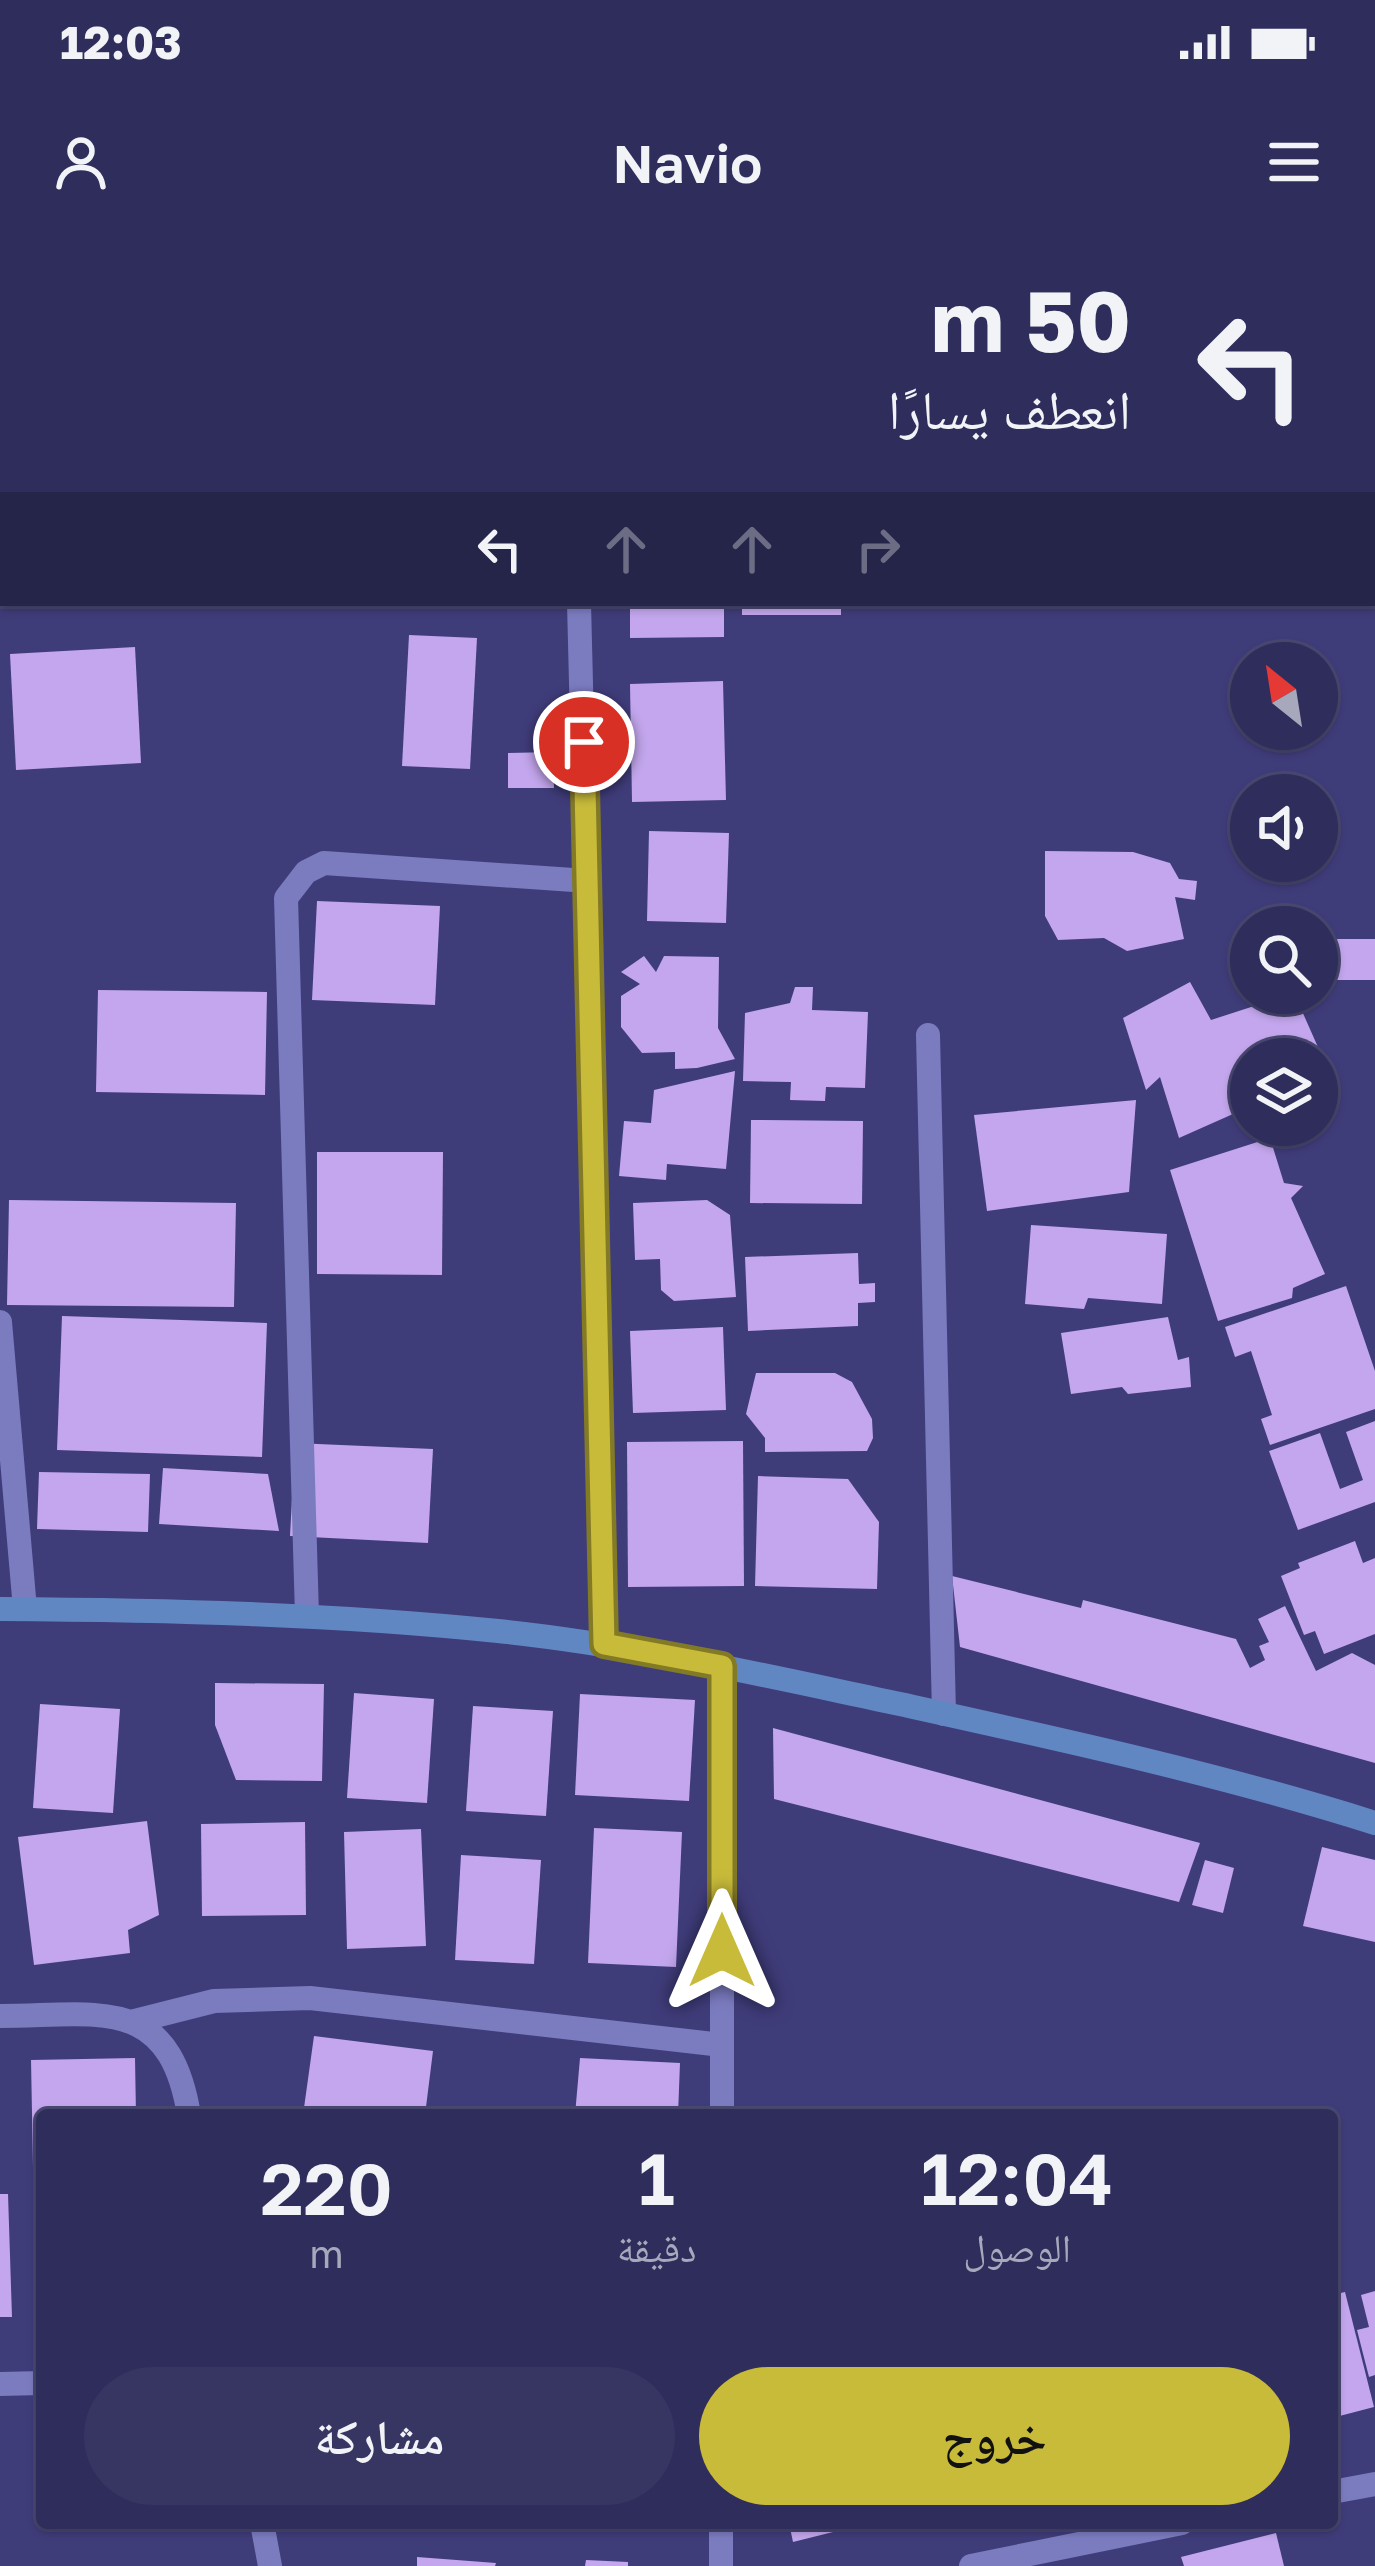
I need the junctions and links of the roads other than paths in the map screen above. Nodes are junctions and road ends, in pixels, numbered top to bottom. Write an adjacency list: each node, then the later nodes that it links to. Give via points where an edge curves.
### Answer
1 (579, 606): 2 (street)
2 (588, 881): 6 (street, via 324,863 286,898); 7 (street)
3 (928, 1034): 9 (street)
4 (0, 1322): 5 (street)
5 (12, 1609): 6 (main road)
6 (307, 1616): 7 (main road)
7 (604, 1644): 8 (main road)
8 (722, 1666): 9 (main road); 13 (street)
9 (944, 1714): 10 (main road)
10 (1375, 1823)
11 (0, 2016): 12 (street)
12 (135, 2021): 13 (street, via 214,2001 310,1998); 14 (street, via 173,2057)
13 (722, 2045): 15 (street)
14 (187, 2109)
15 (722, 2109)
16 (36, 2383): 17 (street)
17 (0, 2384)
18 (1375, 2484): 19 (street)
19 (1338, 2491)
20 (263, 2529): 23 (street)
21 (721, 2529): 24 (street)
22 (1153, 2529): 25 (street)
23 (270, 2566)
24 (721, 2566)
25 (971, 2566)

